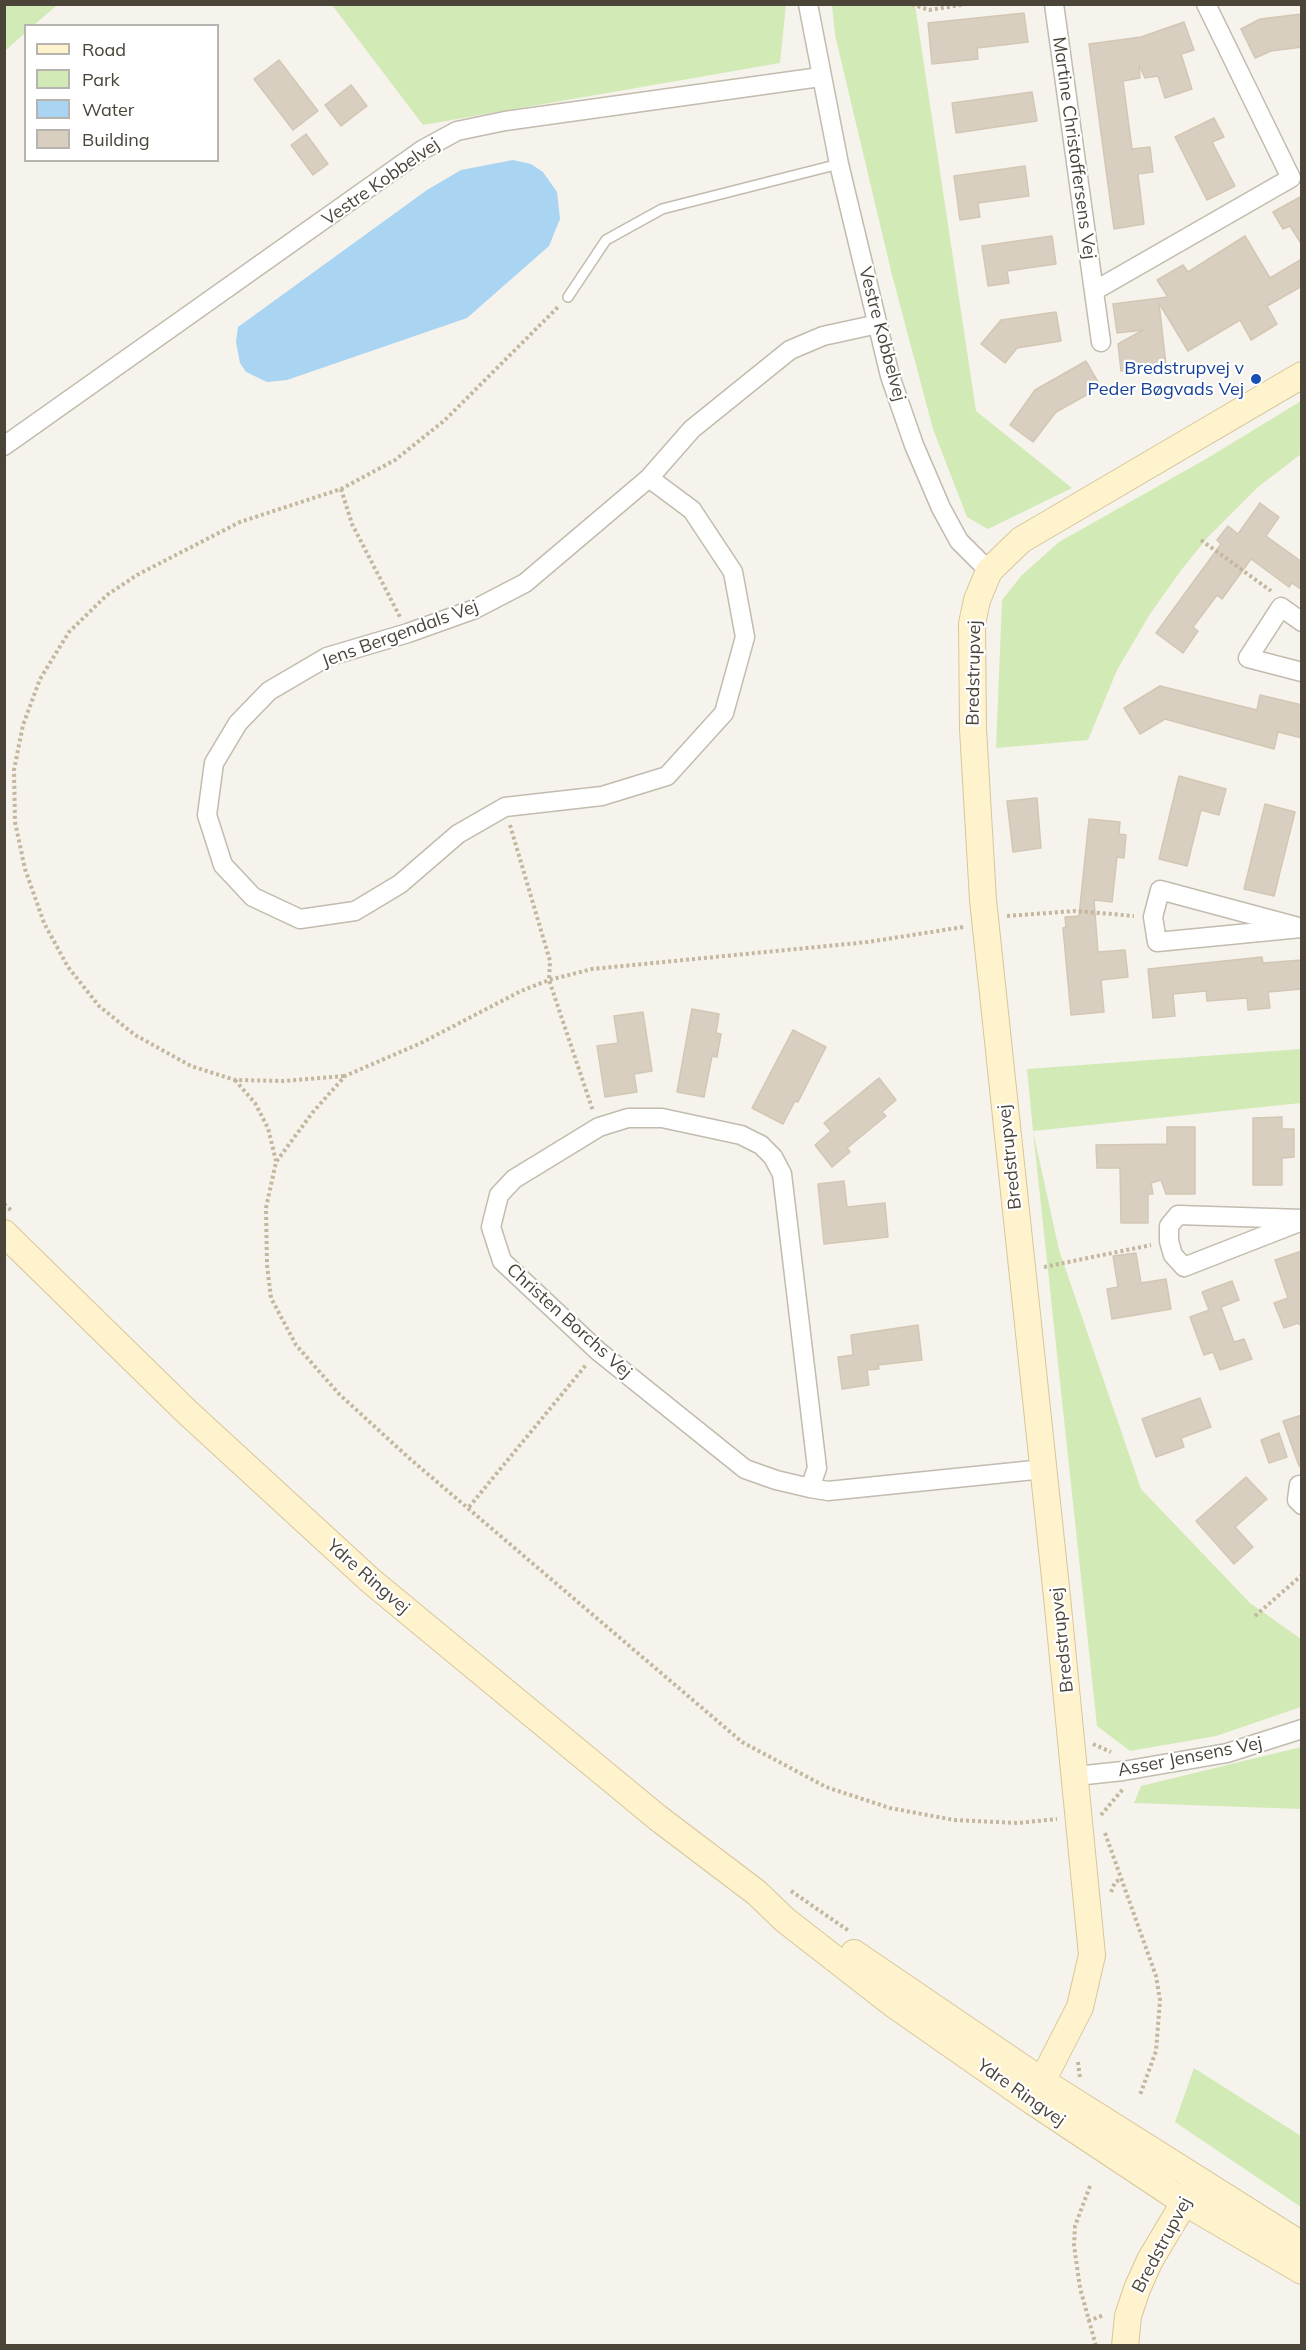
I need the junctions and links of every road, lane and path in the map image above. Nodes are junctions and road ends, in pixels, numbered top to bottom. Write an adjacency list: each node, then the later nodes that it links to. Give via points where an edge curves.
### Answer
1 (808, 4): 6 (street, Vestre Kobbelvej)
2 (912, 4): 3 (path, via 929,10)
3 (967, 4)
4 (1054, 4): 8 (street, Martine Christoffersens Vej)
5 (1210, 5): 8 (street, Martine Christoffersens Vej, via 1291,178)
6 (820, 77): 7 (street, Vestre Kobbelvej); 13 (street, Vestre Kobbelvej, via 457,131 422,150)
7 (840, 164): 9 (lane, via 662,209 606,240); 10 (street, Vestre Kobbelvej)
8 (1094, 291): 11 (street, Martine Christoffersens Vej)
9 (568, 297): 15 (path, via 445,420 395,460)
10 (878, 324): 14 (street, Jens Bergendals Vej, via 823,336 790,350 692,429); 17 (street, Vestre Kobbelvej, via 890,376 941,508 959,541)
11 (1101, 342)
12 (1302, 375): 17 (street, Bredstrupvej, via 1043,525 1002,555)
13 (4, 446)
14 (649, 478): 20 (street, Jens Bergendals Vej, via 525,583 475,609); 22 (street, Jens Bergendals Vej, via 692,510 733,572 745,637 724,713 667,776 602,796)
15 (341, 489): 20 (path, via 352,524); 27 (path, via 240,522 137,575 107,595 69,632 40,679 23,725 14,770 15,822 25,869 44,923 68,968 99,1006 135,1035 191,1066)
16 (1201, 540): 18 (path, via 1278,597)
17 (989, 571): 36 (street, Bredstrupvej, via 972,624 982,888)
18 (1281, 607): 19 (street); 21 (street, via 1248,658)
19 (1302, 622)
20 (408, 633): 22 (street, Jens Bergendals Vej, via 327,657 269,691 238,723 214,763 207,815 223,865 253,897 300,919 355,911 400,884 458,834)
21 (1302, 672)
22 (505, 807): 28 (path, via 550,961 549,980)
23 (998, 917): 24 (path, via 1075,911)
24 (1152, 917): 25 (street, via 1157,942); 25 (street, via 1160,890)
25 (1301, 928)
26 (345, 1076): 27 (path)
27 (235, 1080): 29 (path, via 255,1103 268,1128)
28 (599, 1127): 35 (street, Christen Borchs Vej, via 514,1179 499,1195 491,1227 502,1261); 38 (street, Christen Borchs Vej, via 628,1118 662,1118 741,1135 761,1145 773,1157 782,1174 817,1468)
29 (276, 1162)
30 (4, 1204): 32 (path)
31 (1302, 1220): 33 (street, via 1178,1215 1170,1226); 33 (street, via 1184,1267 1173,1255)
32 (9, 1223): 51 (street, Ydre Ringvej, via 170,1396 371,1581 649,1811 757,1893 789,1909)
33 (1169, 1241): 34 (path)
34 (1036, 1268)
35 (598, 1351): 38 (street, Christen Borchs Vej, via 746,1469); 40 (path)
36 (1044, 1469): 38 (street, Christen Borchs Vej, via 828,1491); 46 (street, Bredstrupvej)
37 (1302, 1485): 39 (street, via 1297,1500)
38 (810, 1488)
39 (1302, 1505)
40 (469, 1507)
41 (1302, 1575): 42 (path)
42 (1255, 1616)
43 (1302, 1729): 45 (street, Asser Jensens Vej, via 1227,1753)
44 (1085, 1740): 45 (path, via 1121,1758)
45 (1123, 1771): 46 (street, Asser Jensens Vej); 47 (path, via 1123,1790)
46 (1076, 1776): 51 (street, Bredstrupvej, via 1092,1955 1080,2007)
47 (1101, 1820)
48 (1104, 1830): 52 (path, via 1159,1992 1156,2051)
49 (786, 1887): 50 (path)
50 (849, 1932)
51 (1037, 2091): 54 (street, Ydre Ringvej)
52 (1140, 2095)
53 (1090, 2186): 57 (path, via 1075,2226 1074,2254)
54 (1191, 2192): 55 (street, Ydre Ringvej); 56 (street, Ydre Ringvej); 58 (street, Bredstrupvej, via 1137,2289 1128,2316)
55 (1302, 2245)
56 (1302, 2271)
57 (1096, 2346)
58 (1125, 2346)

